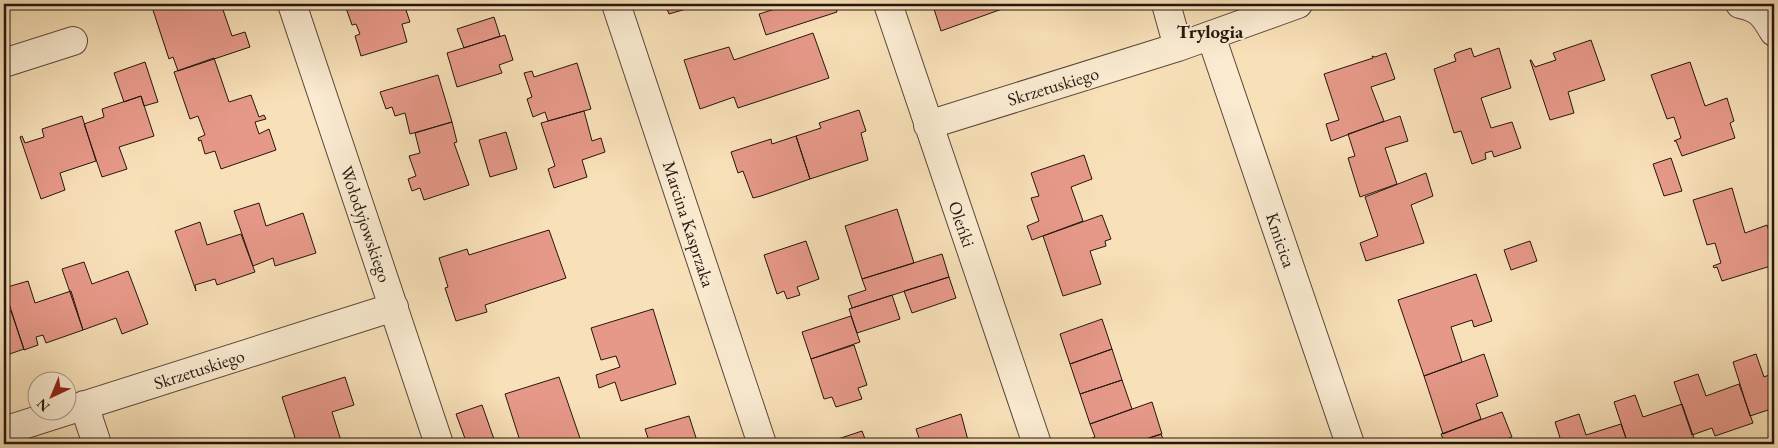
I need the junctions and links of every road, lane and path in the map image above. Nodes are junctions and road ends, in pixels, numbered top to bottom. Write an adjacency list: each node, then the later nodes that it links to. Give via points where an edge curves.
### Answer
1 (292, 4): 13 (street, Wołodyjowskiego)
2 (616, 4): 18 (street, Marcina Kasprzaka)
3 (888, 4): 12 (street, Oleńki)
4 (1166, 4): 10 (street)
5 (1298, 4): 8 (street, Skrzetuskiego)
6 (1747, 5): 7 (street, via 1765,17)
7 (1774, 32)
8 (1211, 36): 10 (street, Skrzetuskiego); 20 (street, Kmicica)
9 (72, 41): 11 (street)
10 (1178, 48): 12 (street, Skrzetuskiego)
11 (4, 63)
12 (928, 125): 19 (street, Oleńki)
13 (394, 307): 14 (street, Skrzetuskiego); 17 (street, Wołodyjowskiego)
14 (84, 405): 15 (street, Skrzetuskiego); 16 (street)
15 (4, 431)
16 (97, 444)
17 (439, 444)
18 (762, 444)
19 (1037, 444)
20 (1350, 444)

